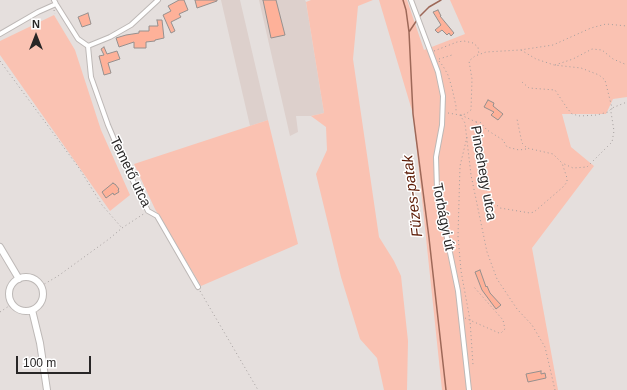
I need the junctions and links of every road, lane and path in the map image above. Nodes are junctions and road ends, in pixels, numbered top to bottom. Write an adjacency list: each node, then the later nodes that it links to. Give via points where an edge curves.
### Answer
1 (158, 0): 6 (street, via 131,25)
2 (411, 0): 8 (street, Torbágyi út)
3 (55, 2): 5 (street); 6 (street, via 78,39)
4 (627, 26): 7 (path, via 606,24 554,45)
5 (0, 34)
6 (88, 46): 25 (street, Temető utca, via 91,77 98,101)
7 (520, 50): 10 (path, via 486,52); 12 (path)
8 (432, 52): 10 (path, via 464,41 478,47); 17 (street, Torbágyi út, via 441,82)
9 (452, 55): 18 (path, via 438,60 448,75)
10 (479, 55): 19 (path, via 469,60 472,79 471,110)
11 (0, 60): 26 (path, via 102,205)
12 (554, 65): 13 (path, via 592,49 602,50 613,59); 16 (path, via 581,68 599,75 605,80)
13 (627, 65)
14 (522, 82): 16 (path, via 529,88 555,90 572,114 597,115)
15 (627, 102): 16 (path)
16 (612, 108): 24 (path, via 612,142 587,167 573,168)
17 (443, 113): 18 (path, Pincehegy utca); 35 (street, Torbágyi út, via 436,157 437,190)
18 (456, 114): 19 (path, Pincehegy utca)
19 (460, 115): 21 (path); 22 (path, Pincehegy utca, via 465,123)
20 (517, 119): 23 (path, via 522,143)
21 (476, 122): 23 (path, via 480,122 503,140 507,147 519,150); 24 (path, via 481,128 476,153 488,197 500,208 534,212 567,182)
22 (467, 136): 36 (path, via 460,166 458,236); 41 (path, Pincehegy utca, via 471,175 487,252 497,279 517,309 532,325 545,347)
23 (527, 148): 24 (path, via 549,152)
24 (562, 163)
25 (148, 211): 26 (path); 30 (street, Temető utca, via 157,216)
26 (122, 228): 29 (path)
27 (0, 247): 28 (main road)
28 (19, 279): 29 (main road, via 30,278); 32 (main road, via 10,288)
29 (41, 286): 33 (main road, via 42,300)
30 (198, 287): 39 (path)
31 (474, 287): 36 (path, via 503,320 505,329 499,333)
32 (12, 304): 33 (main road, via 22,310); 34 (path)
33 (32, 310): 38 (main road)
34 (0, 312)
35 (461, 317): 36 (path); 40 (street, Torbágyi út)
36 (470, 320): 37 (path)
37 (473, 365)
38 (47, 390)
39 (258, 390)
40 (469, 390)
41 (555, 390)

